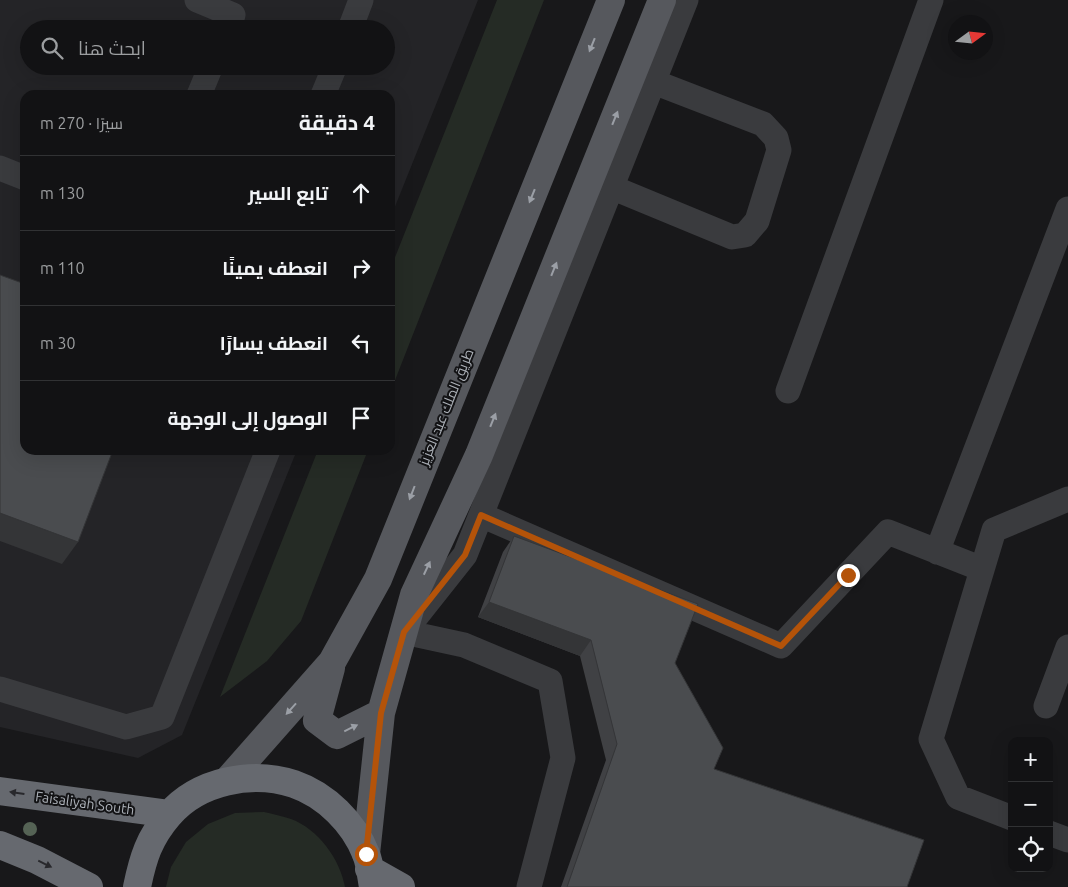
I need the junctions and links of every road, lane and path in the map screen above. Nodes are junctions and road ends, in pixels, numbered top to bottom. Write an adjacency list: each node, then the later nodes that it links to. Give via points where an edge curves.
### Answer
1 (197, 0): 7 (street, via 233,16)
2 (361, 0): 8 (street)
3 (611, 0): 26 (main road, طريق الملك عبد العزيز, one-way to 26, via 378,579)
4 (662, 0): 24 (main road, one-way to 4, via 414,595 479,455)
5 (686, 0): 11 (street)
6 (931, 0): 18 (street)
7 (231, 20)
8 (353, 20)
9 (207, 75): 12 (street)
10 (331, 75): 13 (street)
11 (654, 82): 16 (street); 16 (street, via 763,124 776,138 779,150 757,221 745,235 732,237)
12 (201, 90)
13 (325, 90)
14 (0, 168): 15 (street)
15 (20, 176)
16 (611, 187): 21 (street)
17 (1068, 209): 22 (street)
18 (788, 391)
19 (266, 455): 27 (street, via 162,716 126,727)
20 (1068, 499): 23 (street, via 994,530)
21 (481, 515): 22 (street, via 781,646 888,532); 24 (street, via 465,555)
22 (937, 552): 23 (street)
23 (982, 570): 33 (street, via 930,739 958,797)
24 (404, 632): 29 (main road); 41 (street, via 464,645 550,681 563,758)
25 (1068, 647): 28 (street)
26 (332, 662): 29 (main road, one-way to 29, via 317,720 337,735); 30 (main road, طريق الملك عبد العزيز, one-way to 30)
27 (0, 689)
28 (1046, 706)
29 (381, 713): 37 (main road)
30 (227, 781): 32 (highway, via 206,788); 37 (highway, via 269,779 294,784 325,800 349,824)
31 (0, 791): 32 (highway, Faisaliyah South, one-way to 31)
32 (170, 814): 39 (highway, via 153,836 142,861)
33 (1008, 816)
34 (1053, 834): 35 (street)
35 (1068, 840)
36 (0, 845): 38 (highway, one-way to 38)
37 (369, 870): 40 (highway)
38 (89, 887)
39 (137, 887)
40 (401, 887)
41 (529, 887)

